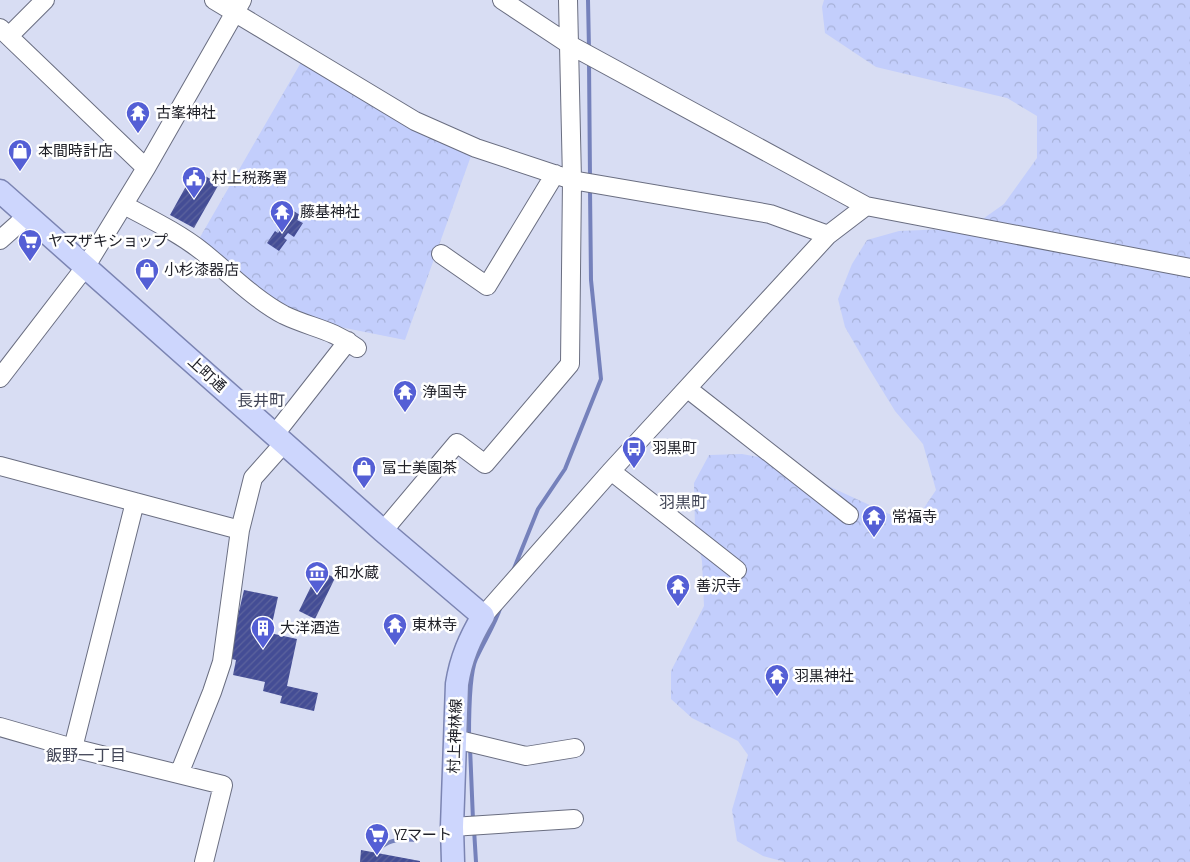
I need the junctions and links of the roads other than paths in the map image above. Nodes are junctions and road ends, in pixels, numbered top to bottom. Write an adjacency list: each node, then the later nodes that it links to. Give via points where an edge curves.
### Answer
1 (45, 0): 6 (street)
2 (214, 0): 5 (street)
3 (502, 0): 7 (street)
4 (568, 0): 7 (street)
5 (239, 6): 8 (street); 9 (street, via 415,121 476,148)
6 (5, 32): 8 (street)
7 (570, 45): 9 (street); 12 (street)
8 (146, 168): 11 (street)
9 (564, 177): 14 (street, via 770,214); 16 (street, via 487,286); 27 (street, via 570,364 485,464 457,443)
10 (0, 191): 13 (main road, 上町通)
11 (124, 205): 17 (street); 21 (street, via 201,250 254,295 285,315 341,336 353,344)
12 (866, 206): 14 (street); 18 (street)
13 (27, 216): 15 (street); 17 (main road, 上町通)
14 (828, 236): 20 (street)
15 (0, 240)
16 (441, 254)
17 (86, 266): 19 (street); 21 (main road, 上町通)
18 (1190, 268)
19 (0, 378)
20 (688, 389): 23 (street); 25 (street)
21 (280, 438): 26 (street, via 253,478); 27 (main road, 上町通)
22 (0, 466): 24 (street)
23 (611, 470): 28 (street); 29 (street)
24 (136, 502): 26 (street); 32 (street)
25 (850, 515)
26 (240, 530): 34 (street, via 222,662)
27 (383, 531): 29 (main road, 上町通)
28 (737, 570)
29 (483, 616): 31 (main road, 村上神林線, via 461,661)
30 (0, 727): 32 (street)
31 (455, 739): 33 (street, via 526,756); 36 (main road, 村上神林線)
32 (73, 748): 34 (street)
33 (575, 748)
34 (179, 774): 37 (street, via 223,785)
35 (574, 819): 36 (street)
36 (452, 827): 38 (main road, 村上神林線)
37 (204, 862)
38 (454, 862)

